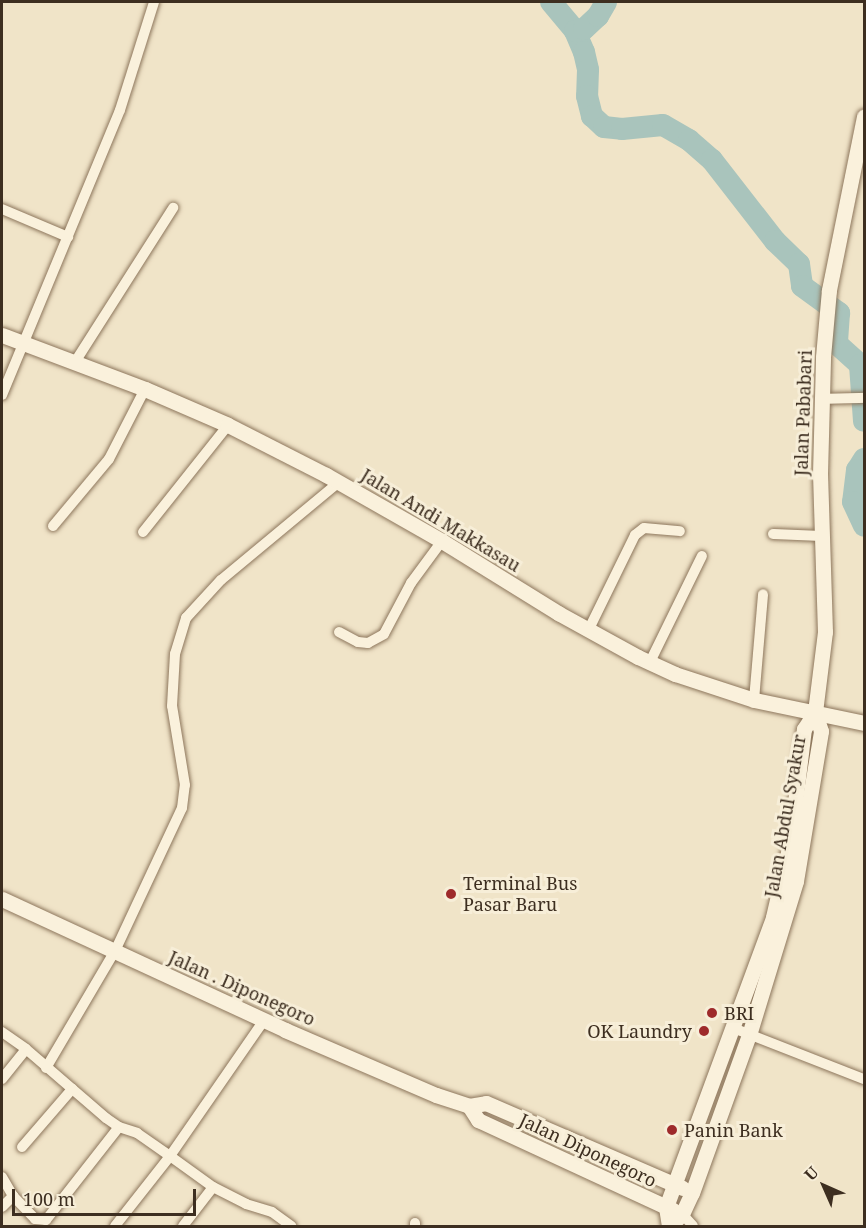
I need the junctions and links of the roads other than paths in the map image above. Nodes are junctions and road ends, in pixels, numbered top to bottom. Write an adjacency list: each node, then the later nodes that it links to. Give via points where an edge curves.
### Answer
1 (154, 2): 5 (street, via 120,110)
2 (864, 117): 12 (street, Jalan Pababari, via 829,290)
3 (173, 208): 8 (street)
4 (2, 209): 5 (street)
5 (68, 237): 7 (street)
6 (2, 335): 7 (street, Jalan Andi Makkasau)
7 (24, 343): 8 (street, Jalan Andi Makkasau); 10 (street)
8 (75, 362): 9 (street, Jalan Andi Makkasau)
9 (145, 389): 13 (street, Jalan Andi Makkasau); 15 (street, via 109,459)
10 (2, 394)
11 (860, 398): 12 (street)
12 (822, 399): 19 (street, Jalan Pababari)
13 (228, 425): 14 (street, Jalan Andi Makkasau); 17 (street)
14 (339, 482): 20 (street, Jalan Andi Makkasau); 30 (street, via 221,580 186,618 175,654 172,706 185,796)
15 (52, 526)
16 (680, 531): 23 (street, via 644,528 635,535)
17 (143, 532)
18 (773, 534): 19 (street)
19 (822, 536): 27 (street, Jalan Pababari, via 825,632)
20 (442, 541): 23 (street, Jalan Andi Makkasau); 24 (street, via 411,583 384,634 368,643)
21 (702, 556): 25 (street)
22 (763, 594): 26 (street)
23 (588, 631): 25 (street, Jalan Andi Makkasau)
24 (339, 632)
25 (650, 663): 26 (street, Jalan Andi Makkasau)
26 (754, 700): 27 (street, Jalan Andi Makkasau)
27 (815, 712): 28 (street, Jalan Andi Makkasau); 32 (street, Jalan Abdul Syakur, via 804,729 790,844 773,917); 34 (street, Jalan Abdul Syakur, via 820,731 796,881)
28 (864, 723)
29 (2, 899): 30 (street, Jalan . Diponegoro)
30 (115, 951): 31 (street, Jalan . Diponegoro); 36 (street)
31 (264, 1020): 40 (street, Jalan . Diponegoro); 43 (street)
32 (733, 1028): 34 (street); 45 (street, Jalan Abdul Syakur)
33 (2, 1032): 35 (street)
34 (749, 1035): 37 (street); 47 (street, Jalan Abdul Syakur)
35 (26, 1049): 36 (street); 38 (street)
36 (50, 1063): 39 (street)
37 (864, 1078)
38 (2, 1079)
39 (72, 1089): 41 (street); 42 (street)
40 (469, 1106): 45 (street, via 486,1103); 50 (street, Jalan Diponegoro, via 478,1120)
41 (119, 1127): 43 (street, via 137,1133); 48 (street, via 48,1218 38,1221)
42 (22, 1148)
43 (170, 1156): 46 (street); 52 (street)
44 (2, 1177): 48 (street)
45 (674, 1185): 47 (street); 50 (street, Jalan Abdul Syakur)
46 (213, 1187): 53 (street); 54 (street, via 272,1212)
47 (692, 1193): 51 (street, Jalan Abdul Syakur)
48 (13, 1196): 49 (street)
49 (2, 1207)
50 (666, 1207): 51 (street, Jalan Diponegoro); 55 (street, Jalan Abdul Syakur)
51 (682, 1214): 55 (street, Jalan Abdul Syakur); 56 (street, Jalan Diponegoro)
52 (115, 1227)
53 (183, 1227)
54 (291, 1227)
55 (669, 1227)
56 (693, 1227)

